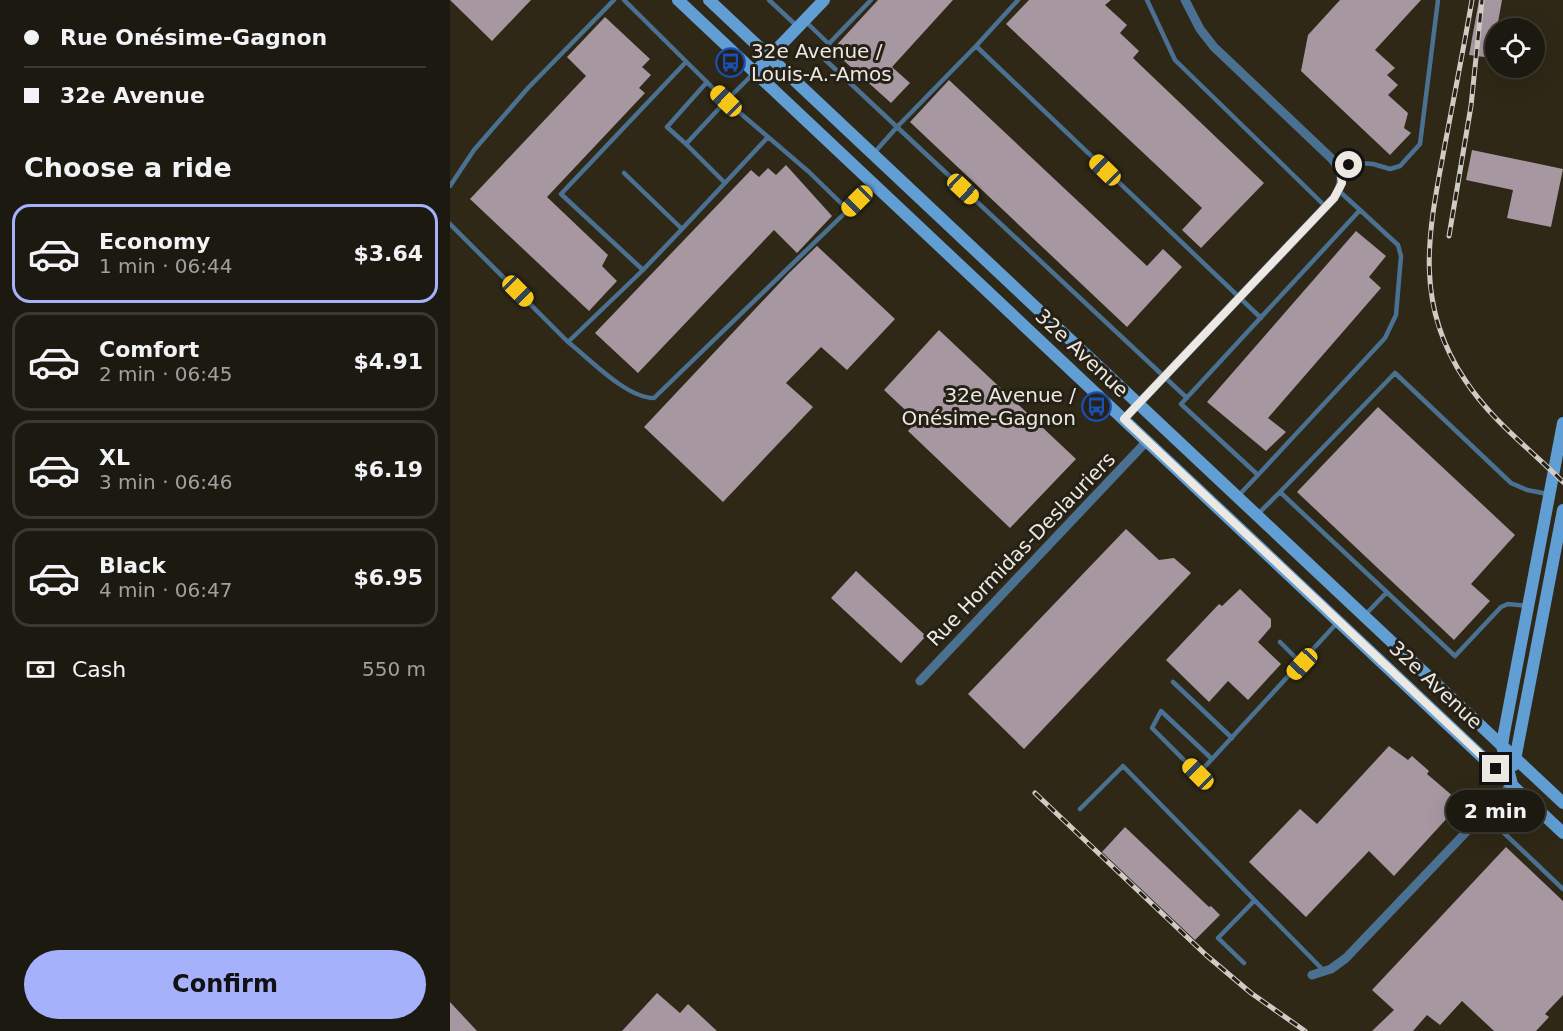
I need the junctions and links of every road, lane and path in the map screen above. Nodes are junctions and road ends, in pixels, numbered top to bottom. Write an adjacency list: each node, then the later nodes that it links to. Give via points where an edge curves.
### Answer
1 (614, 0): 28 (lane, via 528,88 474,150)
2 (624, 0): 16 (lane)
3 (678, 0): 17 (street, 32e Avenue)
4 (709, 0): 15 (street, 32e Avenue)
5 (771, 0): 12 (lane)
6 (824, 0): 12 (street)
7 (871, 0): 13 (lane)
8 (1018, 0): 14 (lane)
9 (1147, 0): 30 (lane, via 1175,60)
10 (1185, 0): 24 (street, via 1214,47)
11 (1438, 0): 24 (lane, via 1420,144 1400,166 1390,170 1358,163)
12 (802, 24): 13 (lane); 15 (street)
13 (830, 45): 20 (lane, via 819,54)
14 (976, 46): 20 (lane); 36 (lane)
15 (770, 57): 17 (street); 23 (street, 32e Avenue)
16 (686, 62): 18 (lane); 35 (lane, via 561,194)
17 (755, 72): 19 (lane); 27 (street, 32e Avenue)
18 (707, 82): 19 (lane); 22 (lane, via 667,127)
19 (726, 101): 21 (lane); 22 (lane)
20 (897, 127): 23 (lane); 39 (lane)
21 (768, 137): 26 (lane); 31 (lane)
22 (686, 144): 26 (lane)
23 (873, 154): 41 (street, 32e Avenue)
24 (1340, 169): 29 (street)
25 (624, 173): 34 (lane)
26 (725, 183): 34 (lane)
27 (874, 184): 31 (lane); 42 (street, 32e Avenue)
28 (450, 186)
29 (1339, 191): 30 (street); 32 (lane)
30 (1325, 206): 36 (street)
31 (848, 210): 38 (lane, via 654,398 644,398 626,388)
32 (1360, 210): 37 (lane); 45 (lane, via 1400,249 1396,315 1385,338)
33 (450, 224): 38 (lane)
34 (682, 229): 35 (lane)
35 (643, 270): 38 (lane)
36 (1239, 298): 37 (lane); 39 (street)
37 (1261, 318): 40 (lane)
38 (568, 342)
39 (1165, 377): 40 (lane); 41 (street)
40 (1187, 398): 45 (lane, via 1181,404)
41 (1139, 404): 42 (street); 48 (street, 32e Avenue)
42 (1124, 419): 44 (street, 32e Avenue)
43 (1563, 423): 47 (street)
44 (1147, 441): 56 (street, 32e Avenue); 59 (street, Rue Hormidas-Deslauriers)
45 (1258, 475): 48 (lane)
46 (1280, 492): 47 (lane, via 1395,373 1511,483); 51 (lane); 53 (lane)
47 (1550, 494): 49 (street)
48 (1237, 497): 51 (street, 32e Avenue)
49 (1547, 510): 50 (street); 54 (street)
50 (1563, 511): 52 (street)
51 (1256, 516): 55 (street, 32e Avenue)
52 (1561, 528): 64 (street)
53 (1387, 592): 54 (lane, via 1455,656 1501,607); 55 (lane)
54 (1528, 606): 62 (street)
55 (1364, 616): 62 (street, 32e Avenue)
56 (1339, 621): 58 (lane); 65 (street, 32e Avenue)
57 (1280, 642): 58 (lane)
58 (1302, 664): 61 (lane)
59 (920, 681)
60 (1173, 682): 61 (lane)
61 (1232, 738): 63 (lane)
62 (1502, 746): 64 (street, 32e Avenue); 65 (street)
63 (1212, 759): 63 (lane, via 1170,719 1161,711 1152,728 1198,774)
64 (1515, 759): 65 (street); 66 (street, 32e Avenue)
65 (1512, 784): 68 (street); 69 (street, 32e Avenue)
66 (1563, 803)
67 (1080, 809): 71 (lane, via 1123,766)
68 (1484, 813): 70 (lane); 73 (street, via 1346,958)
69 (1563, 833)
70 (1563, 889)
71 (1254, 901): 72 (lane, via 1218,938); 73 (lane)
72 (1244, 963)
73 (1325, 972): 74 (street)
74 (1312, 975)

